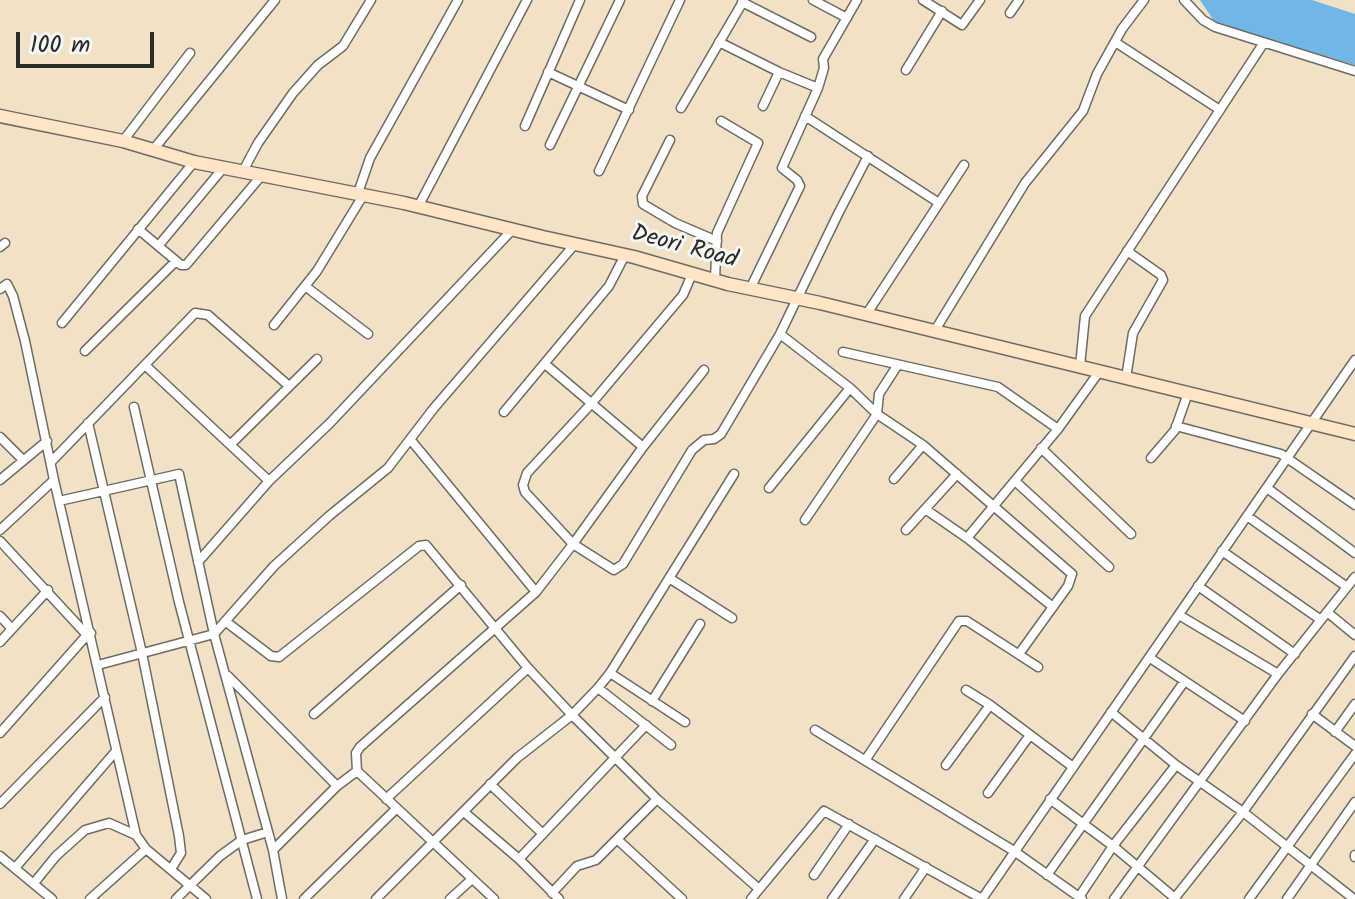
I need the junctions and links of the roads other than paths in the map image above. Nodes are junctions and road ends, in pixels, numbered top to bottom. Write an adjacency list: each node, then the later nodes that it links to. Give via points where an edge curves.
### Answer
1 (275, 0): 41 (street)
2 (370, 0): 46 (street, via 343,46 293,93)
3 (458, 0): 49 (street, via 370,158)
4 (527, 0): 51 (street)
5 (580, 0): 26 (street)
6 (620, 0): 28 (street)
7 (680, 0): 32 (street)
8 (813, 0): 18 (street)
9 (857, 0): 18 (street)
10 (923, 0): 16 (street)
11 (980, 0): 16 (street, via 964,24)
12 (1019, 0): 17 (street)
13 (1144, 0): 21 (street)
14 (1184, 0): 22 (street, via 1215,27)
15 (743, 1): 19 (street); 20 (street)
16 (942, 11): 24 (street)
17 (1010, 13)
18 (847, 18): 29 (street, via 823,59)
19 (811, 37)
20 (719, 42): 27 (street); 31 (street)
21 (1115, 42): 33 (street); 69 (street, via 1083,111 1025,183)
22 (1263, 44): 25 (street); 33 (street)
23 (190, 53): 39 (street)
24 (906, 70)
25 (1355, 71)
26 (548, 72): 28 (street); 37 (street)
27 (779, 72): 29 (street); 30 (street)
28 (578, 86): 32 (street); 40 (street)
29 (818, 88): 35 (street)
30 (763, 106)
31 (681, 108)
32 (629, 110): 47 (street)
33 (1220, 110): 57 (street)
34 (0, 116): 39 (street, Deori Road)
35 (805, 116): 42 (street); 64 (street, via 782,168 800,186)
36 (721, 121): 54 (street, via 758,143)
37 (525, 126)
38 (670, 140): 54 (street, via 642,196 643,204)
39 (123, 141): 41 (street, Deori Road)
40 (550, 145)
41 (153, 150): 43 (street, Deori Road)
42 (868, 156): 50 (street); 65 (street)
43 (194, 162): 45 (street, Deori Road); 52 (street)
44 (964, 165): 50 (street)
45 (224, 167): 46 (street, Deori Road); 56 (street)
46 (243, 171): 48 (street, Deori Road)
47 (599, 171)
48 (262, 174): 49 (street, Deori Road); 59 (street, via 188,265)
49 (361, 194): 51 (street, Deori Road); 62 (street)
50 (939, 203): 66 (street)
51 (418, 207): 53 (street, Deori Road)
52 (138, 229): 56 (street); 67 (street)
53 (512, 230): 55 (street, Deori Road); 112 (street)
54 (717, 241): 61 (street)
55 (575, 244): 58 (street, Deori Road); 96 (street)
56 (159, 245): 59 (street)
57 (1127, 251): 79 (street, via 1085,316); 82 (street, via 1163,280 1133,333)
58 (625, 255): 60 (street, Deori Road); 76 (street, via 609,286)
59 (176, 261): 72 (street)
60 (692, 274): 61 (street, Deori Road); 86 (street, via 683,295)
61 (715, 280): 64 (street, Deori Road)
62 (305, 286): 68 (street); 70 (street)
63 (0, 289): 97 (street, via 7,284 13,296)
64 (750, 289): 65 (street, Deori Road)
65 (797, 299): 66 (street, Deori Road); 71 (street)
66 (866, 315): 69 (street, Deori Road)
67 (62, 323)
68 (274, 325)
69 (934, 333): 79 (street, Deori Road)
70 (368, 334)
71 (780, 334): 84 (street); 128 (street, via 721,434 692,450 623,564 614,570)
72 (85, 351)
73 (843, 352): 78 (street)
74 (317, 359): 83 (street)
75 (1355, 360): 91 (street)
76 (545, 364): 86 (street); 88 (street)
77 (145, 365): 83 (street, via 199,312); 90 (street); 98 (street)
78 (897, 366): 89 (street, via 879,394); 93 (street, via 998,387)
79 (1080, 366): 81 (street, Deori Road)
80 (704, 370): 100 (street)
81 (1099, 372): 82 (street, Deori Road); 93 (street)
82 (1126, 378): 85 (street, Deori Road)
83 (289, 386): 98 (street)
84 (850, 388): 89 (street); 114 (street)
85 (1188, 393): 91 (street, Deori Road); 92 (street)
86 (591, 404): 100 (street); 128 (street, via 527,473 523,485)
87 (134, 407): 108 (street)
88 (504, 412)
89 (877, 414): 99 (street); 122 (street)
90 (88, 423): 105 (street); 116 (street)
91 (1311, 424): 94 (street, Deori Road); 102 (street)
92 (1176, 426): 102 (street); 103 (street)
93 (1058, 429): 101 (street)
94 (1355, 434)
95 (0, 437): 104 (street)
96 (410, 439): 139 (street); 145 (street, via 388,468 301,540)
97 (47, 441): 104 (street); 105 (street)
98 (231, 444): 112 (street)
99 (923, 445): 107 (street); 109 (street)
100 (643, 447): 128 (street)
101 (1041, 448): 113 (street); 125 (street)
102 (1289, 457): 115 (street); 118 (street)
103 (1151, 458)
104 (23, 460): 110 (street)
105 (51, 462): 111 (street)
106 (734, 474): 134 (street)
107 (957, 474): 119 (street); 120 (street)
108 (152, 478): 116 (street); 131 (street, via 179,474); 153 (street)
109 (894, 479)
110 (0, 480)
111 (54, 480): 117 (street); 123 (street)
112 (269, 481): 131 (street)
113 (1015, 481): 119 (street); 132 (street)
114 (769, 488)
115 (1267, 488): 121 (street); 130 (street)
116 (105, 491): 117 (street); 154 (street)
117 (59, 501): 149 (street)
118 (1355, 505)
119 (995, 506): 126 (street); 140 (street, via 1072,574)
120 (925, 509): 124 (street); 126 (street)
121 (1247, 516): 129 (street); 137 (street)
122 (805, 520)
123 (0, 530)
124 (906, 530)
125 (1131, 534)
126 (967, 538): 140 (street)
127 (0, 541): 138 (street)
128 (573, 544): 139 (street)
129 (1222, 551): 136 (street); 143 (street)
130 (1355, 553)
131 (198, 562): 150 (street)
132 (1109, 567)
133 (1355, 577): 137 (street)
134 (669, 578): 144 (street); 162 (street)
135 (461, 585): 145 (street, via 423,544 279,657); 147 (street); 173 (street)
136 (1198, 586): 141 (street); 156 (street)
137 (1347, 587): 143 (street)
138 (48, 590): 148 (street); 149 (street)
139 (536, 592): 147 (street)
140 (1053, 607): 155 (street)
141 (1179, 615): 158 (street); 163 (street)
142 (0, 616): 148 (street)
143 (1324, 616): 151 (street); 156 (street)
144 (732, 618)
145 (225, 621): 150 (street)
146 (700, 624): 169 (street)
147 (494, 628): 161 (street); 193 (street, via 360,747)
148 (12, 629): 152 (street)
149 (89, 634): 159 (street); 181 (street)
150 (214, 634): 153 (street); 164 (street)
151 (1355, 635)
152 (0, 642)
153 (190, 642): 154 (street); 212 (street)
154 (142, 653): 159 (street); 226 (street, via 181,853)
155 (1019, 654): 160 (street); 189 (street, via 959,621)
156 (1295, 654): 163 (street)
157 (1355, 656): 174 (street)
158 (1150, 658): 165 (street); 172 (street)
159 (98, 665): 168 (street)
160 (1038, 667)
161 (528, 668): 175 (street); 198 (street)
162 (610, 673): 166 (street); 169 (street)
163 (1278, 674): 176 (street)
164 (227, 675): 196 (street); 208 (street)
165 (1184, 682): 176 (street); 183 (street)
166 (598, 688): 175 (street); 178 (street)
167 (966, 690): 170 (street)
168 (105, 697): 186 (street); 202 (street)
169 (652, 701): 177 (street)
170 (990, 705): 182 (street); 190 (street)
171 (1355, 705): 180 (street)
172 (1111, 712): 183 (street); 192 (street)
173 (314, 714)
174 (1312, 714): 180 (street); 205 (street)
175 (572, 715): 188 (street); 195 (street)
176 (1245, 721): 194 (street)
177 (685, 722)
178 (646, 725): 184 (street); 188 (street)
179 (815, 730): 189 (street)
180 (1335, 732): 185 (street)
181 (0, 733)
182 (1030, 735): 192 (street); 197 (street)
183 (1144, 737): 191 (street); 207 (street)
184 (671, 745)
185 (1355, 746)
186 (116, 751): 210 (street); 225 (street)
187 (1355, 754): 216 (street)
188 (616, 758): 199 (street); 209 (street)
189 (866, 759): 219 (street)
190 (946, 765)
191 (1176, 765): 194 (street); 215 (street)
192 (1073, 767): 200 (street)
193 (357, 771): 196 (street); 198 (street)
194 (1200, 781): 205 (street); 223 (street)
195 (490, 784): 204 (street); 209 (street)
196 (337, 786): 218 (street)
197 (988, 793)
198 (386, 799): 203 (street)
199 (657, 799): 213 (street); 232 (street)
200 (1050, 799): 207 (street); 219 (street)
201 (1355, 802): 224 (street)
202 (0, 804)
203 (396, 809): 214 (street); 241 (street)
204 (464, 812): 214 (street); 221 (street)
205 (1243, 812): 216 (street); 251 (street)
206 (849, 824): 211 (street); 227 (street); 232 (street, via 822,812)
207 (1083, 824): 215 (street); 228 (street)
208 (268, 832): 212 (street); 218 (street)
209 (543, 834): 221 (street)
210 (136, 835): 217 (street); 230 (street, via 109,823 85,830)
211 (875, 839): 222 (street); 247 (street)
212 (242, 840): 231 (street); 239 (street)
213 (618, 840): 233 (street, via 596,860 577,866); 245 (street)
214 (431, 842): 229 (street); 242 (street)
215 (1113, 846): 223 (street); 234 (street)
216 (1286, 848): 224 (street); 252 (street)
217 (146, 849): 226 (street); 236 (street)
218 (273, 850): 240 (street)
219 (1014, 851): 228 (street); 249 (street)
220 (0, 856): 225 (street)
221 (519, 859): 233 (street)
222 (926, 867): 248 (street); 249 (street)
223 (1136, 867): 250 (street); 251 (street)
224 (1310, 867): 253 (street); 254 (street)
225 (15, 868): 230 (street)
226 (171, 869): 231 (street)
227 (814, 875)
228 (1047, 875): 234 (street)
229 (472, 879): 243 (street); 244 (street)
230 (34, 883): 235 (street)
231 (190, 885): 237 (street); 238 (street)
232 (759, 889): 246 (street)
233 (556, 896)
234 (1080, 898)
235 (52, 899)
236 (90, 899)
237 (176, 899)
238 (206, 899)
239 (257, 899)
240 (282, 899)
241 (304, 899)
242 (376, 899)
243 (450, 899)
244 (494, 899)
245 (682, 899)
246 (751, 899)
247 (832, 899)
248 (904, 899)
249 (982, 899)
250 (1114, 899)
251 (1175, 899)
252 (1249, 899)
253 (1287, 899)
254 (1354, 899)

